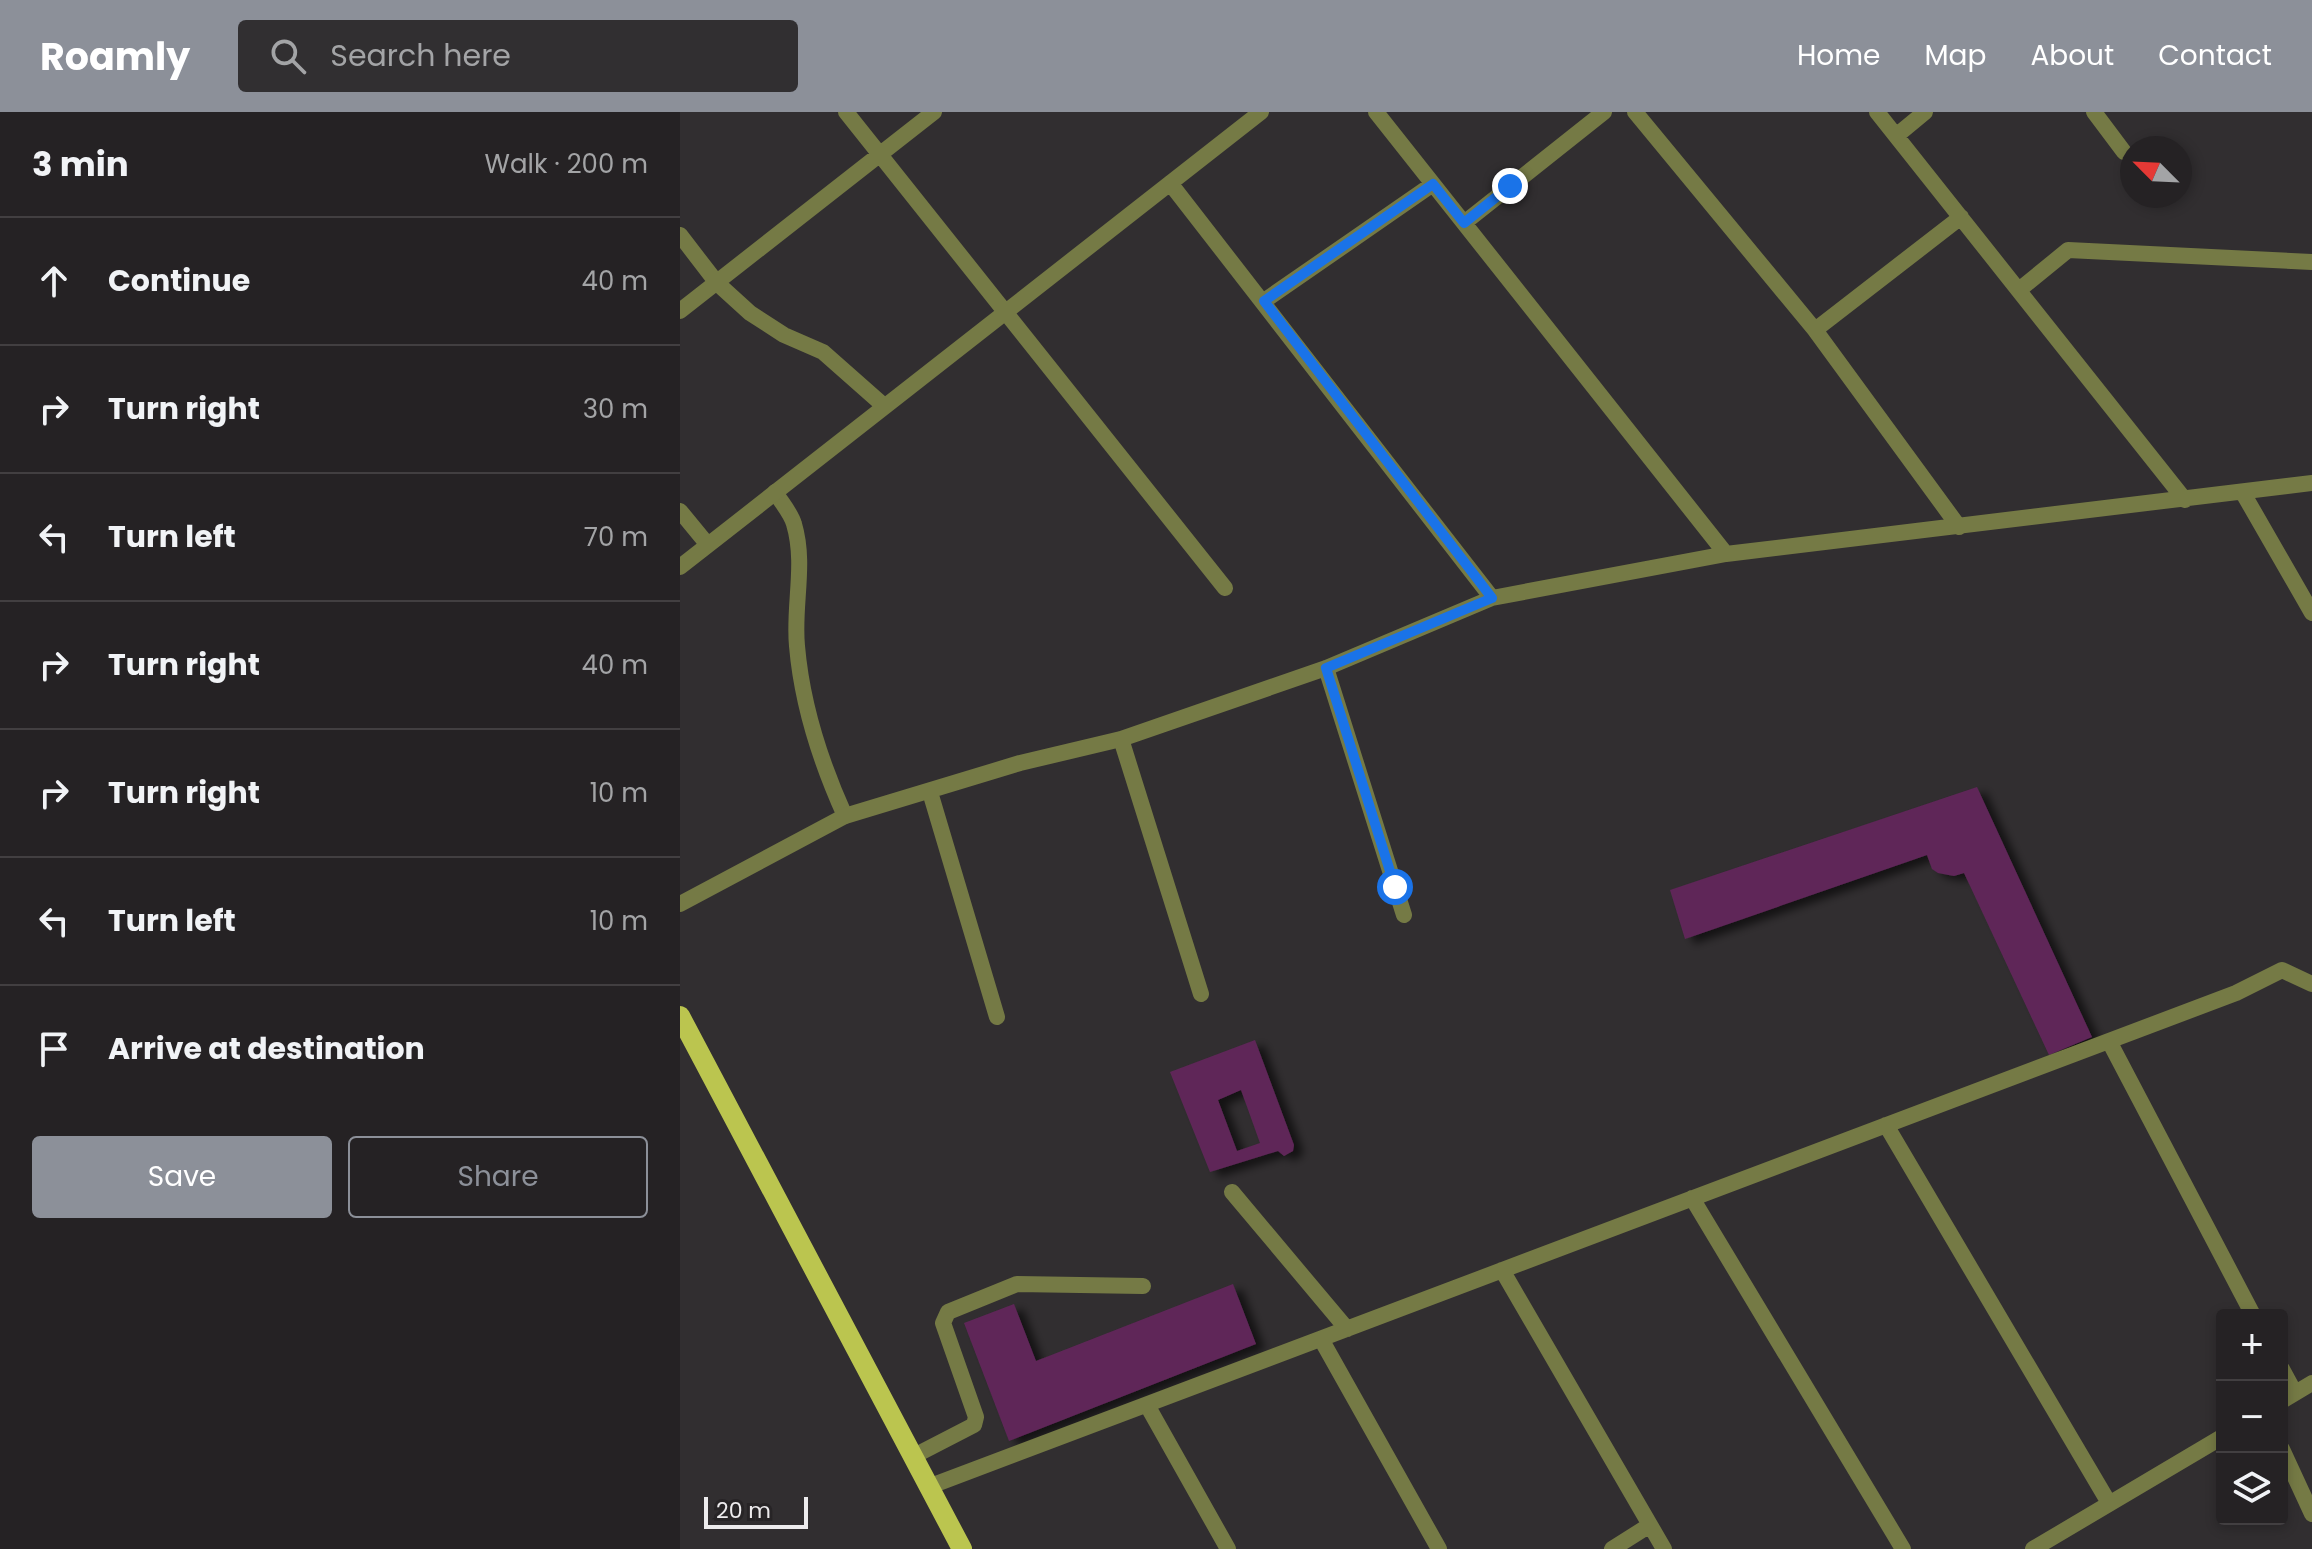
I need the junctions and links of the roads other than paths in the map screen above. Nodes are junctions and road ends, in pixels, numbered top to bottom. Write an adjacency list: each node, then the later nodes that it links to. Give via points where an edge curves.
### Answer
1 (846, 112): 12 (street)
2 (934, 112): 12 (street)
3 (1261, 112): 13 (street)
4 (1376, 112): 14 (street)
5 (1604, 112): 16 (street)
6 (1635, 112): 24 (street)
7 (1877, 112): 10 (street)
8 (1925, 112): 10 (street)
9 (2094, 112): 11 (street)
10 (1896, 136): 15 (street)
11 (2120, 147)
12 (880, 155): 19 (street); 23 (street)
13 (1170, 183): 21 (street); 23 (street)
14 (1433, 184): 16 (street); 21 (street)
15 (1961, 217): 20 (street); 24 (street)
16 (1464, 223): 33 (street)
17 (680, 235): 19 (street)
18 (2312, 262): 20 (street, via 2068,250)
19 (717, 283): 22 (street); 25 (street, via 750,313 823,352)
20 (2019, 290): 29 (street)
21 (1264, 301): 36 (street)
22 (680, 311)
23 (1005, 312): 25 (street); 35 (street)
24 (1815, 330): 31 (street)
25 (883, 405): 27 (street)
26 (2312, 483): 28 (street)
27 (775, 492): 32 (street); 41 (street, via 794,522 800,573 796,645 807,702 820,761)
28 (2243, 493): 29 (street); 37 (street)
29 (2185, 500): 31 (street)
30 (680, 511): 32 (street)
31 (1959, 527): 33 (street)
32 (708, 545): 34 (street)
33 (1726, 554): 36 (street)
34 (680, 567)
35 (1225, 588)
36 (1492, 598): 38 (street)
37 (2312, 613)
38 (1326, 668): 39 (street); 43 (street)
39 (1121, 739): 40 (street); 45 (street)
40 (930, 792): 41 (street); 47 (street)
41 (845, 816): 42 (street)
42 (680, 904)
43 (1404, 915)
44 (2312, 984): 48 (street, via 2282,970)
45 (1201, 994)
46 (680, 1016): 62 (main road)
47 (997, 1017)
48 (2109, 1041): 49 (street); 54 (street)
49 (1886, 1125): 51 (street); 64 (street)
50 (1232, 1192): 55 (street)
51 (1692, 1198): 52 (street); 72 (street)
52 (1502, 1270): 55 (street); 66 (street)
53 (1143, 1286): 62 (street, via 1017,1284 948,1312 943,1323 976,1417 974,1425)
54 (2250, 1309)
55 (1347, 1329): 56 (street)
56 (1321, 1339): 59 (street); 69 (street)
57 (2312, 1383): 58 (street)
58 (2288, 1397)
59 (1147, 1405): 63 (street); 68 (street)
60 (2216, 1441): 64 (street)
61 (2284, 1453): 65 (street)
62 (912, 1457): 63 (main road)
63 (928, 1487): 67 (main road)
64 (2109, 1503): 73 (street)
65 (2312, 1514)
66 (1650, 1525): 70 (street); 71 (street)
67 (962, 1549)
68 (1228, 1549)
69 (1439, 1549)
70 (1612, 1549)
71 (1664, 1549)
72 (1903, 1549)
73 (2033, 1549)

